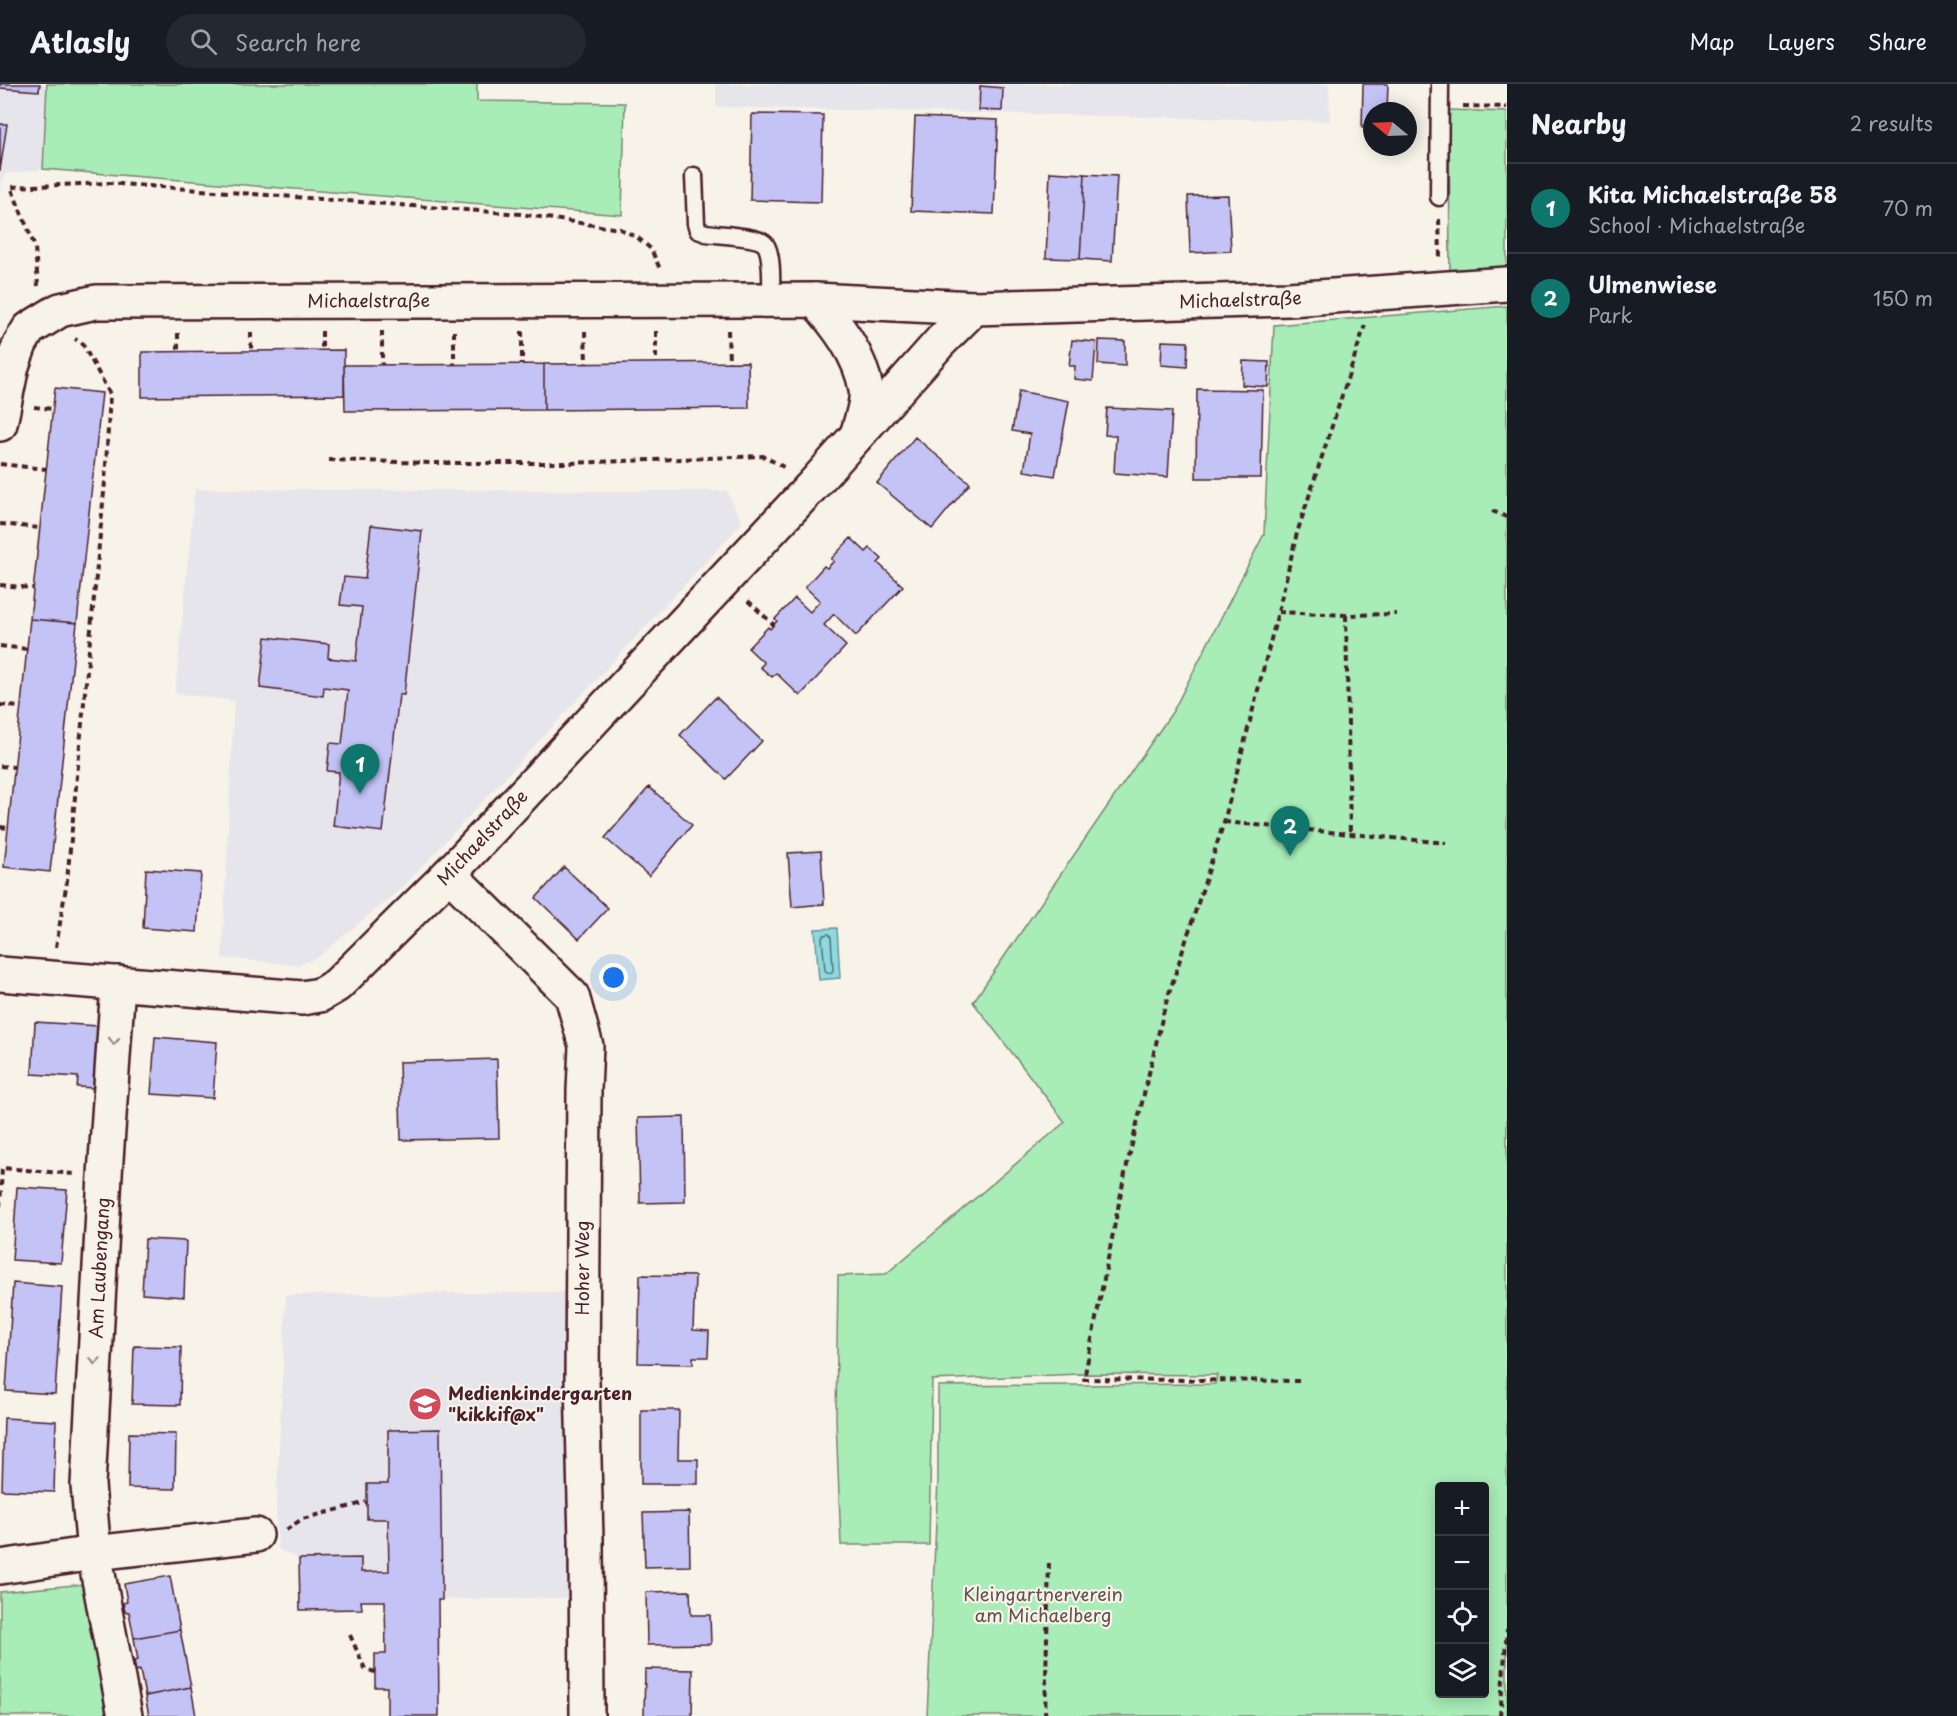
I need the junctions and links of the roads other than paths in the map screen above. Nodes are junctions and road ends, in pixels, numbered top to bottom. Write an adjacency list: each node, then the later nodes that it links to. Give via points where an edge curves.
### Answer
1 (1440, 84): 3 (lane)
2 (694, 176): 5 (lane, via 699,230 756,239 765,244)
3 (1439, 197)
4 (1507, 284): 7 (street, Michaelstraße, via 1289,299)
5 (771, 300): 6 (street, Michaelstraße); 8 (street, Michaelstraße, via 96,302 60,310 29,329 12,366)
6 (815, 300): 7 (street, Michaelstraße); 9 (street, Michaelstraße, via 846,338 866,390)
7 (974, 308): 9 (street, Michaelstraße)
8 (0, 424)
9 (856, 438): 10 (street, Michaelstraße)
10 (449, 874): 12 (street, Michaelstraße, via 337,985 320,995 302,998); 17 (street, Hoher Weg, via 572,996 586,1046 582,1380)
11 (0, 974): 12 (street, Michaelstraße)
12 (118, 982): 14 (street, Am Laubengang, one-way to 14, via 88,1485)
13 (270, 1533): 14 (street)
14 (94, 1553): 15 (street); 16 (street, Am Laubengang)
15 (0, 1567)
16 (125, 1716)
17 (587, 1716)

